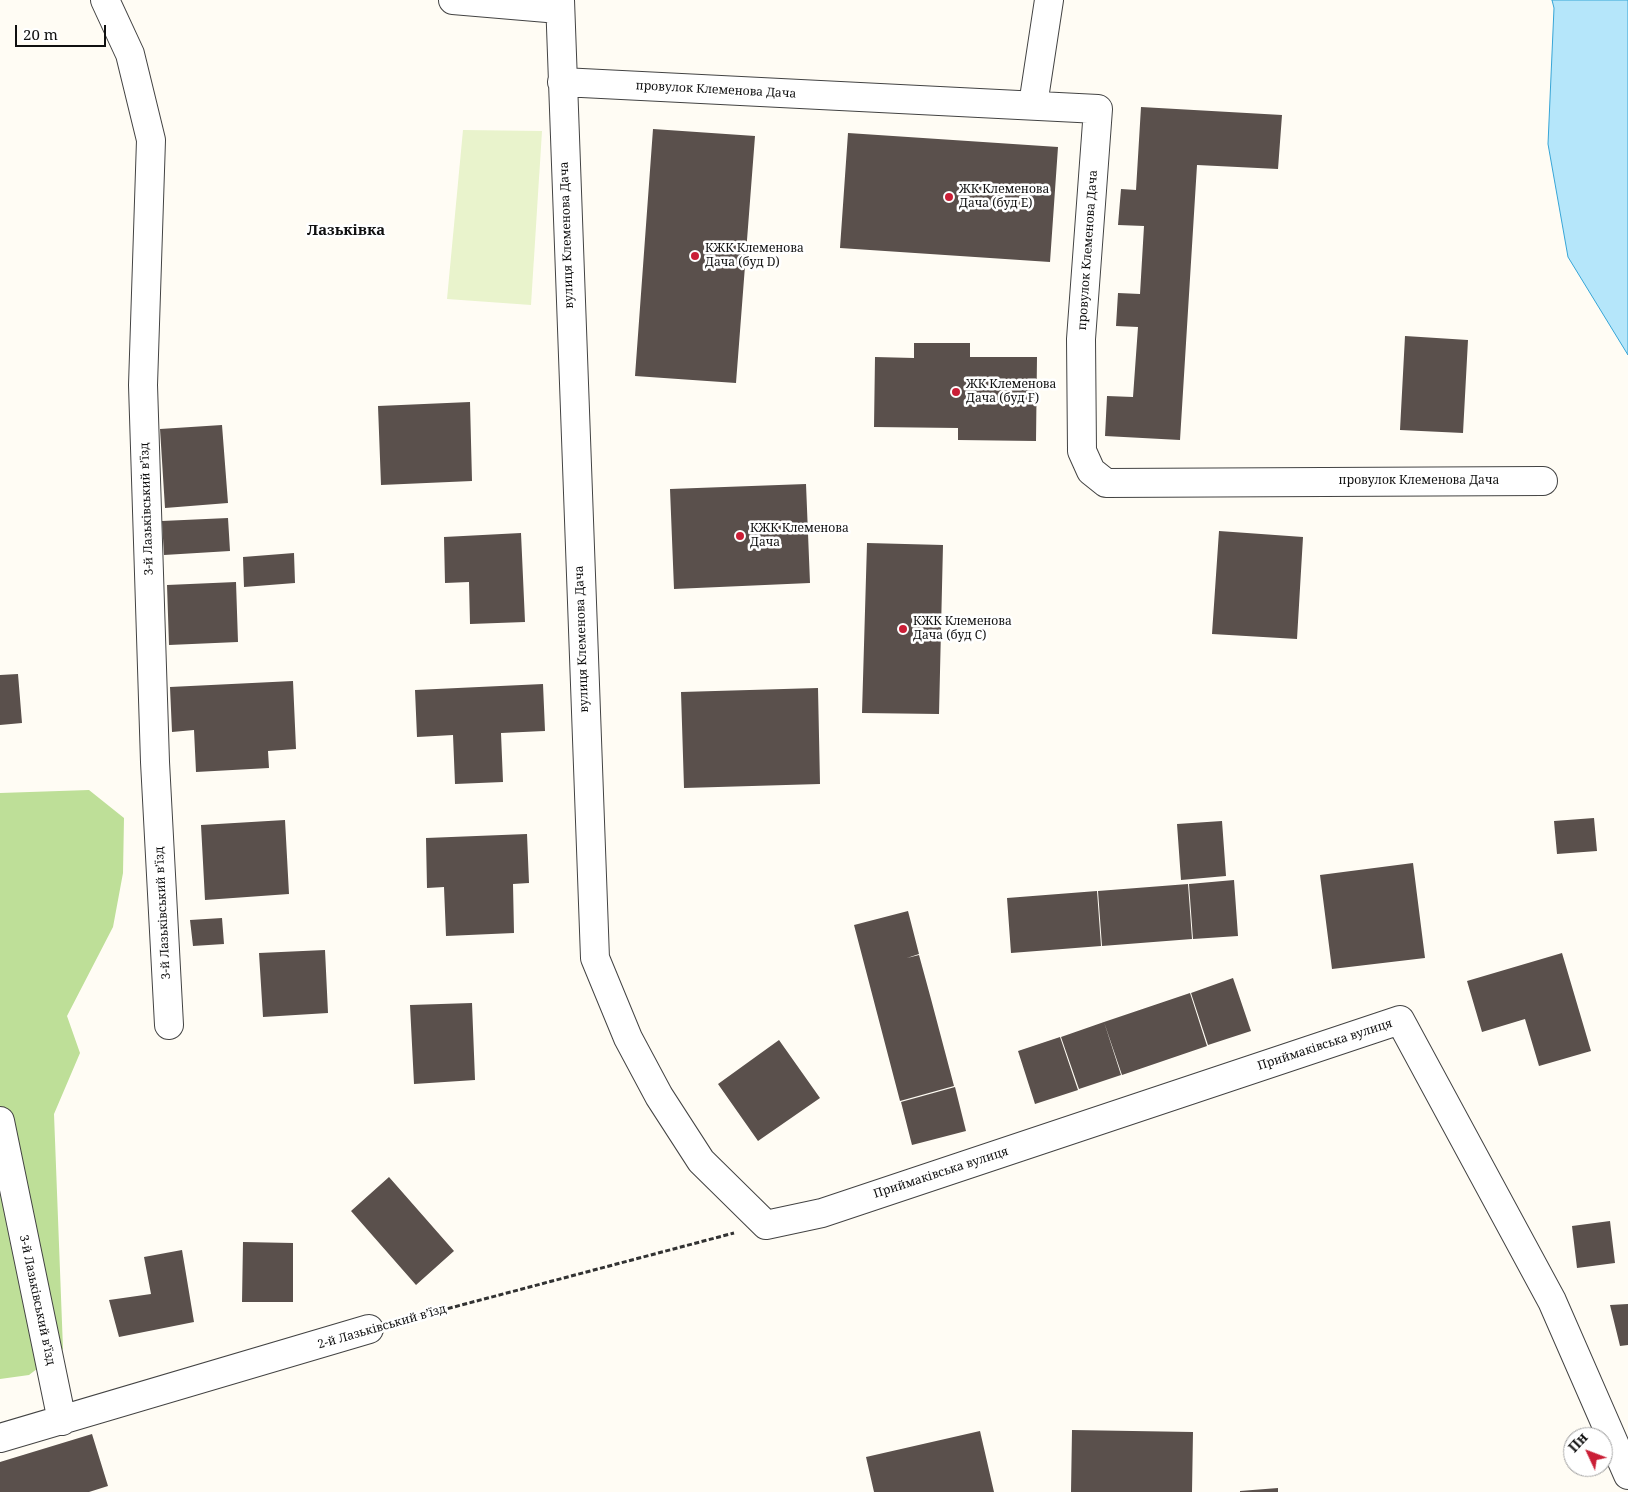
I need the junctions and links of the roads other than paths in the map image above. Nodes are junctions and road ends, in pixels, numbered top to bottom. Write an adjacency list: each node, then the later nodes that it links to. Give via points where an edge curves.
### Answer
1 (105, 0): 8 (street, 3-й Лазьківський в’їзд, via 130,54 151,140 143,385 155,762)
2 (453, 0): 4 (street)
3 (1049, 0): 6 (street)
4 (560, 4): 5 (street, вулиця Клеменова Дача)
5 (562, 82): 6 (street, провулок Клеменова Дача); 10 (street, вулиця Клеменова Дача, via 595,958 628,1038 690,1145 701,1162)
6 (1033, 105): 7 (street, провулок Клеменова Дача, via 1098,109 1081,339 1082,451 1091,471 1106,483)
7 (1543, 481)
8 (169, 1025)
9 (0, 1121): 12 (street, 3-й Лазьківський в’їзд)
10 (766, 1225): 14 (street, Приймаківська вулиця, via 822,1212 1400,1020 1552,1301)
11 (369, 1330): 12 (street, 2-й Лазьківський в’їзд)
12 (62, 1420): 13 (street, 2-й Лазьківський в’їзд)
13 (0, 1438)
14 (1628, 1475)

